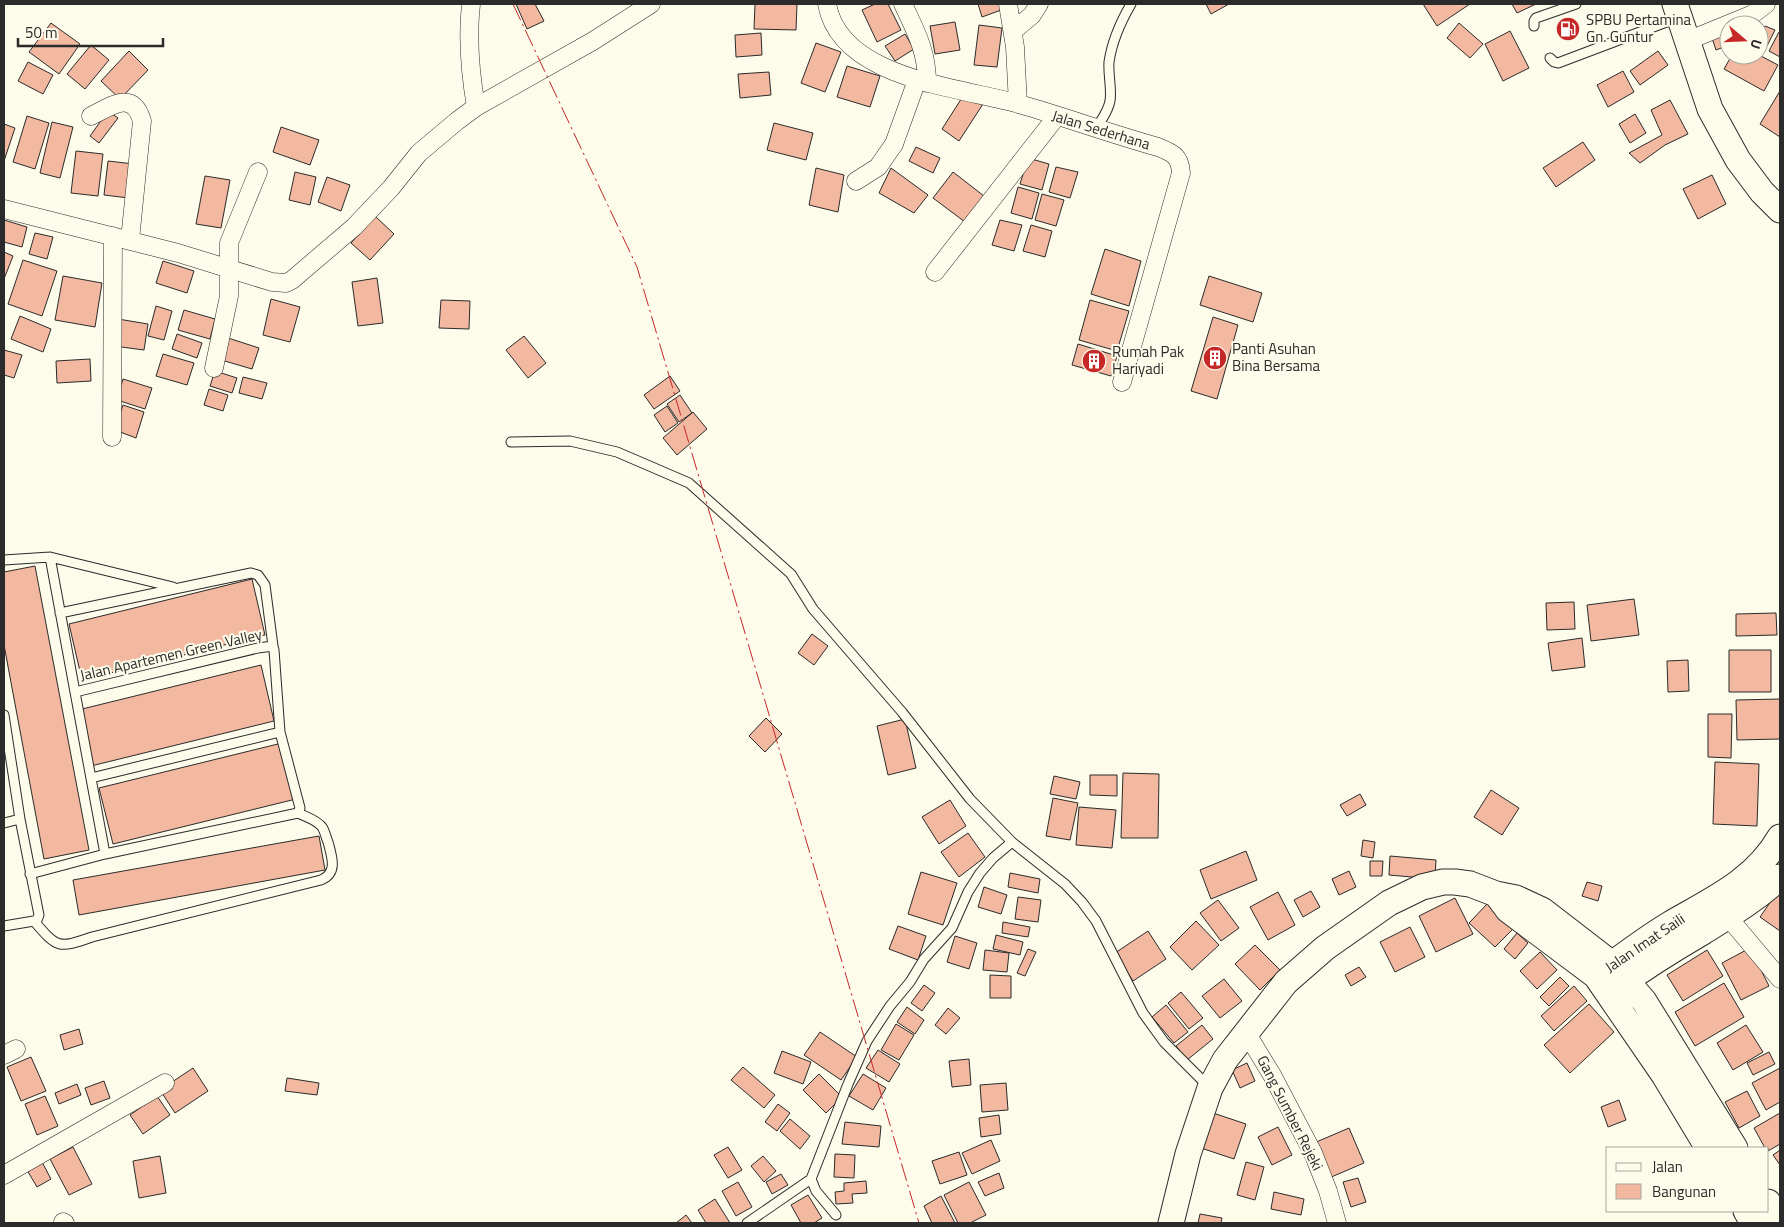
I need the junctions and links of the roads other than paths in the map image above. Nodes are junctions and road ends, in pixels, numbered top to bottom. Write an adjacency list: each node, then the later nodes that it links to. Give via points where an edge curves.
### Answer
1 (471, 4): 17 (street, via 470,76)
2 (651, 4): 17 (street)
3 (827, 4): 15 (street, Jalan Sederhana, via 829,15 851,46 881,65)
4 (903, 4): 15 (street, via 926,59)
5 (1008, 4): 12 (street)
6 (1039, 4): 12 (street)
7 (1131, 4): 20 (lane, via 1112,46 1110,101)
8 (1576, 4): 11 (lane, via 1536,18)
9 (1766, 4): 13 (street, via 1753,14)
10 (1677, 11): 13 (main road); 14 (lane, via 1558,63)
11 (1534, 26)
12 (1013, 32): 16 (street)
13 (1687, 41): 23 (main road, via 1710,109 1738,160)
14 (1550, 58)
15 (922, 81): 16 (street, Jalan Sederhana); 22 (street, via 894,144 878,167)
16 (1018, 104): 19 (street, Jalan Sederhana)
17 (476, 107): 29 (street, via 419,153 354,227 292,280 272,282)
18 (91, 116): 28 (street, via 124,102 140,113 142,121)
19 (1057, 116): 20 (street, Jalan Sederhana); 30 (street)
20 (1096, 129): 32 (street, Jalan Sederhana, via 1170,152 1176,157 1181,173)
21 (258, 172): 29 (street, via 229,242)
22 (856, 181)
23 (1762, 192): 25 (main road); 26 (main road)
24 (4, 210): 27 (street)
25 (1780, 210)
26 (1780, 223)
27 (113, 236): 28 (street); 33 (street)
28 (130, 240): 29 (street)
29 (228, 269): 31 (street, via 229,296)
30 (935, 272)
31 (214, 368)
32 (1122, 382)
33 (112, 437)
34 (511, 442): 48 (lane, via 570,441 617,452 689,483 791,574 825,624 902,712 970,799)
35 (50, 557): 36 (lane, Jalan Apartemen Green Valley); 37 (lane, Jalan Apartemen Green Valley); 38 (lane, Jalan Apartemen Green Valley)
36 (4, 560)
37 (176, 588): 38 (lane, Jalan Apartemen Green Valley); 39 (lane, Jalan Apartemen Green Valley, via 244,573 258,575 265,585)
38 (60, 613): 40 (lane, Jalan Apartemen Green Valley)
39 (273, 646): 40 (lane, Jalan Apartemen Green Valley); 42 (lane, Jalan Apartemen Green Valley)
40 (75, 692): 43 (lane, Jalan Apartemen Green Valley)
41 (4, 715): 45 (lane)
42 (280, 732): 43 (lane); 44 (lane, Jalan Apartemen Green Valley, via 300,808)
43 (91, 778): 49 (lane, Jalan Apartemen Green Valley)
44 (298, 813): 49 (lane); 53 (lane, via 324,829 333,861 332,872 327,878 74,944 54,943)
45 (20, 819): 46 (lane); 50 (lane)
46 (4, 823)
47 (1780, 837): 55 (main road, Jalan Imat Saili, via 1744,880 1640,943)
48 (1012, 842): 59 (lane, via 1065,884 1082,902 1096,921 1143,1013 1164,1042); 63 (lane, via 980,873 952,928 924,958 867,1041)
49 (105, 854): 50 (lane)
50 (30, 874): 53 (lane, via 38,915)
51 (1780, 877): 52 (main road, Jalan Imat Saili)
52 (1728, 917): 55 (main road, Jalan Imat Saili, via 1652,964); 56 (street)
53 (34, 921): 54 (lane)
54 (4, 926)
55 (1611, 978): 57 (main road, via 1508,910 1496,894 1470,884 1443,882 1422,887 1389,903 1325,948 1286,982); 60 (main road, Jalan Imat Saili); 61 (main road, via 1644,1001)
56 (1780, 979)
57 (1247, 1034): 59 (main road, via 1225,1060); 69 (street, Gang Sumber Rejeki, via 1313,1153)
58 (165, 1083): 62 (street)
59 (1210, 1088): 68 (main road, via 1188,1154)
60 (1707, 1147)
61 (1734, 1147)
62 (4, 1175)
63 (811, 1179): 66 (lane, via 816,1191); 67 (lane)
64 (1769, 1204): 71 (main road)
65 (1747, 1212): 70 (main road)
66 (836, 1216)
67 (747, 1223)
68 (1171, 1223)
69 (1337, 1223)
70 (1753, 1223)
71 (1780, 1223)

